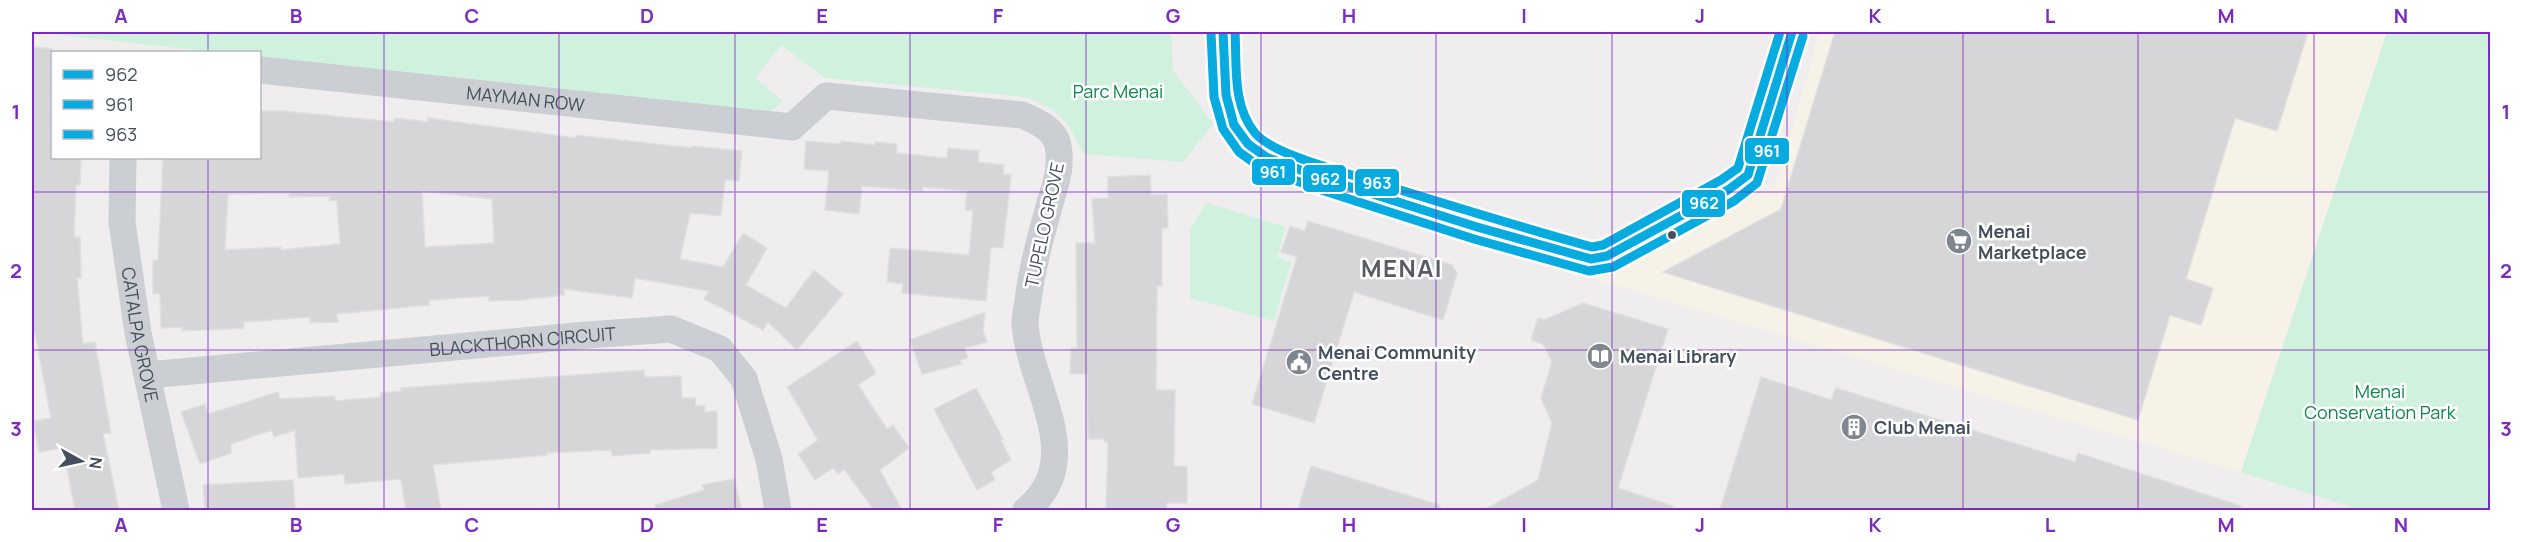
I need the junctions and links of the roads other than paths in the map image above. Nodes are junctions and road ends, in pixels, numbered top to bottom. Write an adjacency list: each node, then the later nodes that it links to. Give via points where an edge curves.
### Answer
1 (1223, 32): 2 (street, via 1226,95 1234,125 1248,144 1266,157 1477,227 1591,259 1607,256 1728,190 1748,175)
2 (1792, 32)
3 (261, 70): 4 (street, MAYMAN ROW)
4 (792, 127): 9 (street, TUPELO GROVE, via 826,96 1022,115 1042,123 1058,142 1061,165 1032,271 1025,323 1056,458 1049,484)
5 (123, 159): 6 (street, CATALPA GROVE, via 122,222)
6 (148, 375): 7 (street, CATALPA GROVE); 8 (street, BLACKTHORN CIRCUIT, via 671,330 720,349 744,379 769,459)
7 (176, 510)
8 (778, 510)
9 (1026, 510)

